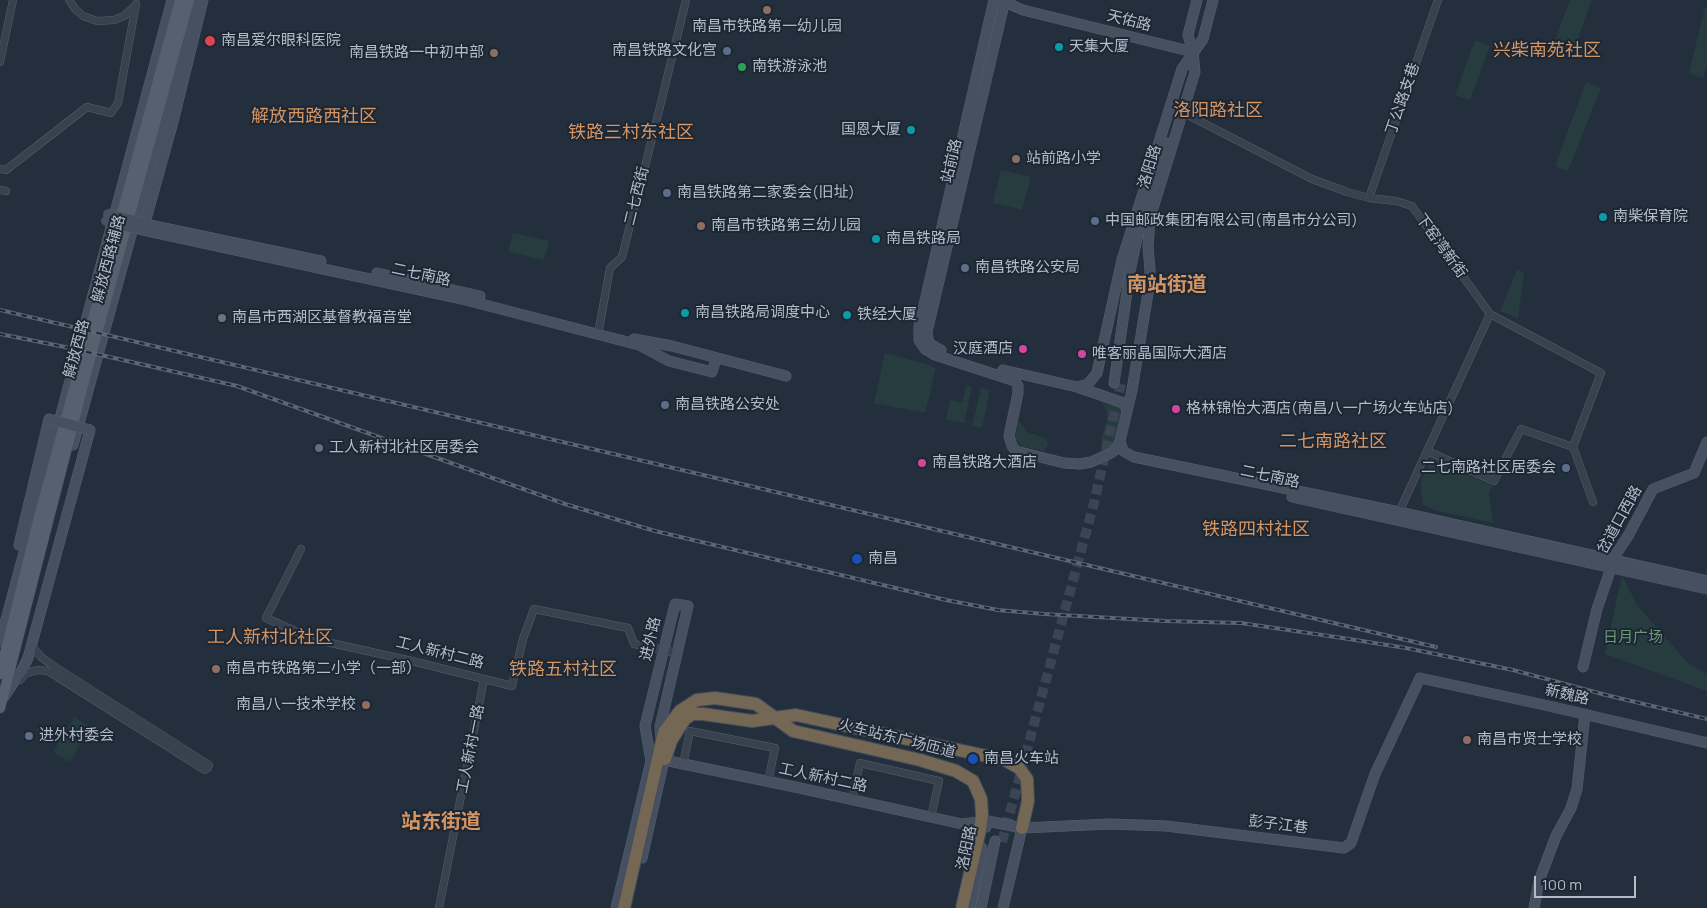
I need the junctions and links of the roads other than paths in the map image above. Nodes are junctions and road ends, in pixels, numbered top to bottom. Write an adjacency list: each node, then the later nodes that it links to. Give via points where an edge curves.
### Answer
1 (13, 0): 17 (street)
2 (69, 0): 15 (street, via 83,16 97,21 124,16)
3 (167, 0): 21 (main road, 解放西路辅路)
4 (172, 0): 44 (main road, 解放西路辅路)
5 (180, 0): 49 (main road, 解放西路, via 40,513)
6 (189, 0): 52 (main road, 解放西路, via 87,370)
7 (196, 0): 52 (main road, 解放西路辅路)
8 (202, 0): 22 (main road, 解放西路辅路)
9 (686, 0): 25 (street, 二七西街, via 622,257 610,268)
10 (1198, 0): 16 (main road, via 1188,35)
11 (1206, 0): 16 (main road, 洛阳路)
12 (1213, 0): 16 (main road, via 1203,39)
13 (1438, 0): 20 (street, 丁公路支巷)
14 (1001, 1): 16 (main road, 天佑路, via 1023,10); 24 (main road, 站前路)
15 (137, 2): 19 (street, via 118,104 111,113 87,107 6,170)
16 (1194, 52): 18 (main road, 洛阳路); 18 (main road, 洛阳路, via 1137,238 1117,384 1146,224); 27 (main road, 洛阳路, via 1182,69 1122,260)
17 (0, 62)
18 (1182, 112): 20 (street, 下窑湾新街, via 1312,179); 30 (main road, 洛阳路, via 1150,218 1148,293)
19 (0, 169)
20 (1369, 198): 23 (street, 下窑湾新街, via 1412,206)
21 (107, 218): 22 (main road, 二七南路, bridge)
22 (144, 227): 25 (main road, 二七南路, via 458,290); 26 (main road, 二七南路, via 462,299 639,345 670,361 712,372)
23 (1490, 314): 34 (street, via 1601,373); 35 (street)
24 (924, 328): 29 (main road, via 930,344 949,353 990,367); 36 (main road, 二七南路, via 919,340 930,353 1009,378 1017,384 1009,436 1016,451 1075,464)
25 (599, 329): 26 (main road, 二七南路)
26 (716, 359): 28 (main road, 二七南路)
27 (1097, 373): 29 (main road, via 1088,384); 30 (main road, via 1103,391 1123,396)
28 (786, 376)
29 (1077, 387): 31 (main road, via 1121,402)
30 (1132, 390): 31 (main road, 洛阳路)
31 (1127, 411): 32 (main road)
32 (1120, 442): 36 (main road); 38 (main road, 二七南路, via 1123,451 1134,458)
33 (1707, 442): 40 (main road, 岔道口西路, via 1694,473 1653,489)
34 (1573, 446): 35 (street, via 1521,429 1494,481); 37 (street)
35 (1427, 451): 38 (street)
36 (1105, 456): 40 (main road, 二七南路)
37 (1594, 502)
38 (1399, 512): 40 (main road, 二七南路)
39 (301, 550): 51 (street, 工人新村二路, via 266,618 313,639)
40 (1612, 564): 41 (main road, 二七南路); 42 (main road, 二七南路); 48 (main road, 岔道口西路, via 1597,608)
41 (1707, 581)
42 (1707, 589)
43 (0, 618): 45 (main road, bridge, via 49,419 90,430)
44 (0, 642)
45 (31, 645): 52 (main road, via 22,670); 52 (street, via 40,657 209,765 208,768 205,770 48,672 26,673)
46 (664, 650): 47 (street, 工人新村二路); 47 (main road, 进外路, via 675,604 688,606); 51 (street, 工人新村二路, via 634,644 628,628 534,609 512,686); 56 (main road, 进外路, via 645,726)
47 (677, 653): 56 (main road, 进外路, via 660,727)
48 (1583, 667)
49 (0, 674)
50 (1420, 678): 53 (main road, 新魏路); 62 (main road, 彭子江巷, via 1375,774 1351,843 1344,848 1166,826 1110,824)
51 (484, 679): 63 (street, 工人新村一路)
52 (1, 704)
53 (1585, 714): 55 (main road, 新魏路); 72 (main road, via 1577,789 1556,836)
54 (774, 718): 56 (highway, 火车站东广场匝道, bridge, via 752,721 692,714 685,719); 62 (highway, 火车站东广场匝道, bridge, via 796,715 1006,760 1019,768 1027,779 1028,801); 65 (highway, 火车站东广场匝道, bridge, via 756,704 715,698 696,700 680,712 664,732); 67 (highway, 火车站东广场匝道, bridge, via 793,731 920,760 956,771 972,781 981,799 982,815)
55 (1707, 744)
56 (658, 761): 57 (main road, 工人新村二路); 64 (main road, 进外路); 66 (main road, 进外路)
57 (683, 764): 58 (main road, 工人新村二路); 58 (street, via 690,730 775,748)
58 (768, 782): 59 (main road, 工人新村二路)
59 (852, 800): 60 (main road, 工人新村二路); 60 (street, via 860,764 869,765 939,781)
60 (931, 817): 61 (main road, 工人新村二路, via 962,824)
61 (988, 821): 62 (main road, 洛阳路); 68 (main road, 洛阳路)
62 (1022, 828): 71 (main road)
63 (439, 908)
64 (616, 908)
65 (624, 908)
66 (630, 908)
67 (962, 908)
68 (970, 908)
69 (981, 908): 70 (main road, 洛阳路, via 999,842)
70 (988, 908)
71 (1003, 908)
72 (1534, 908)

